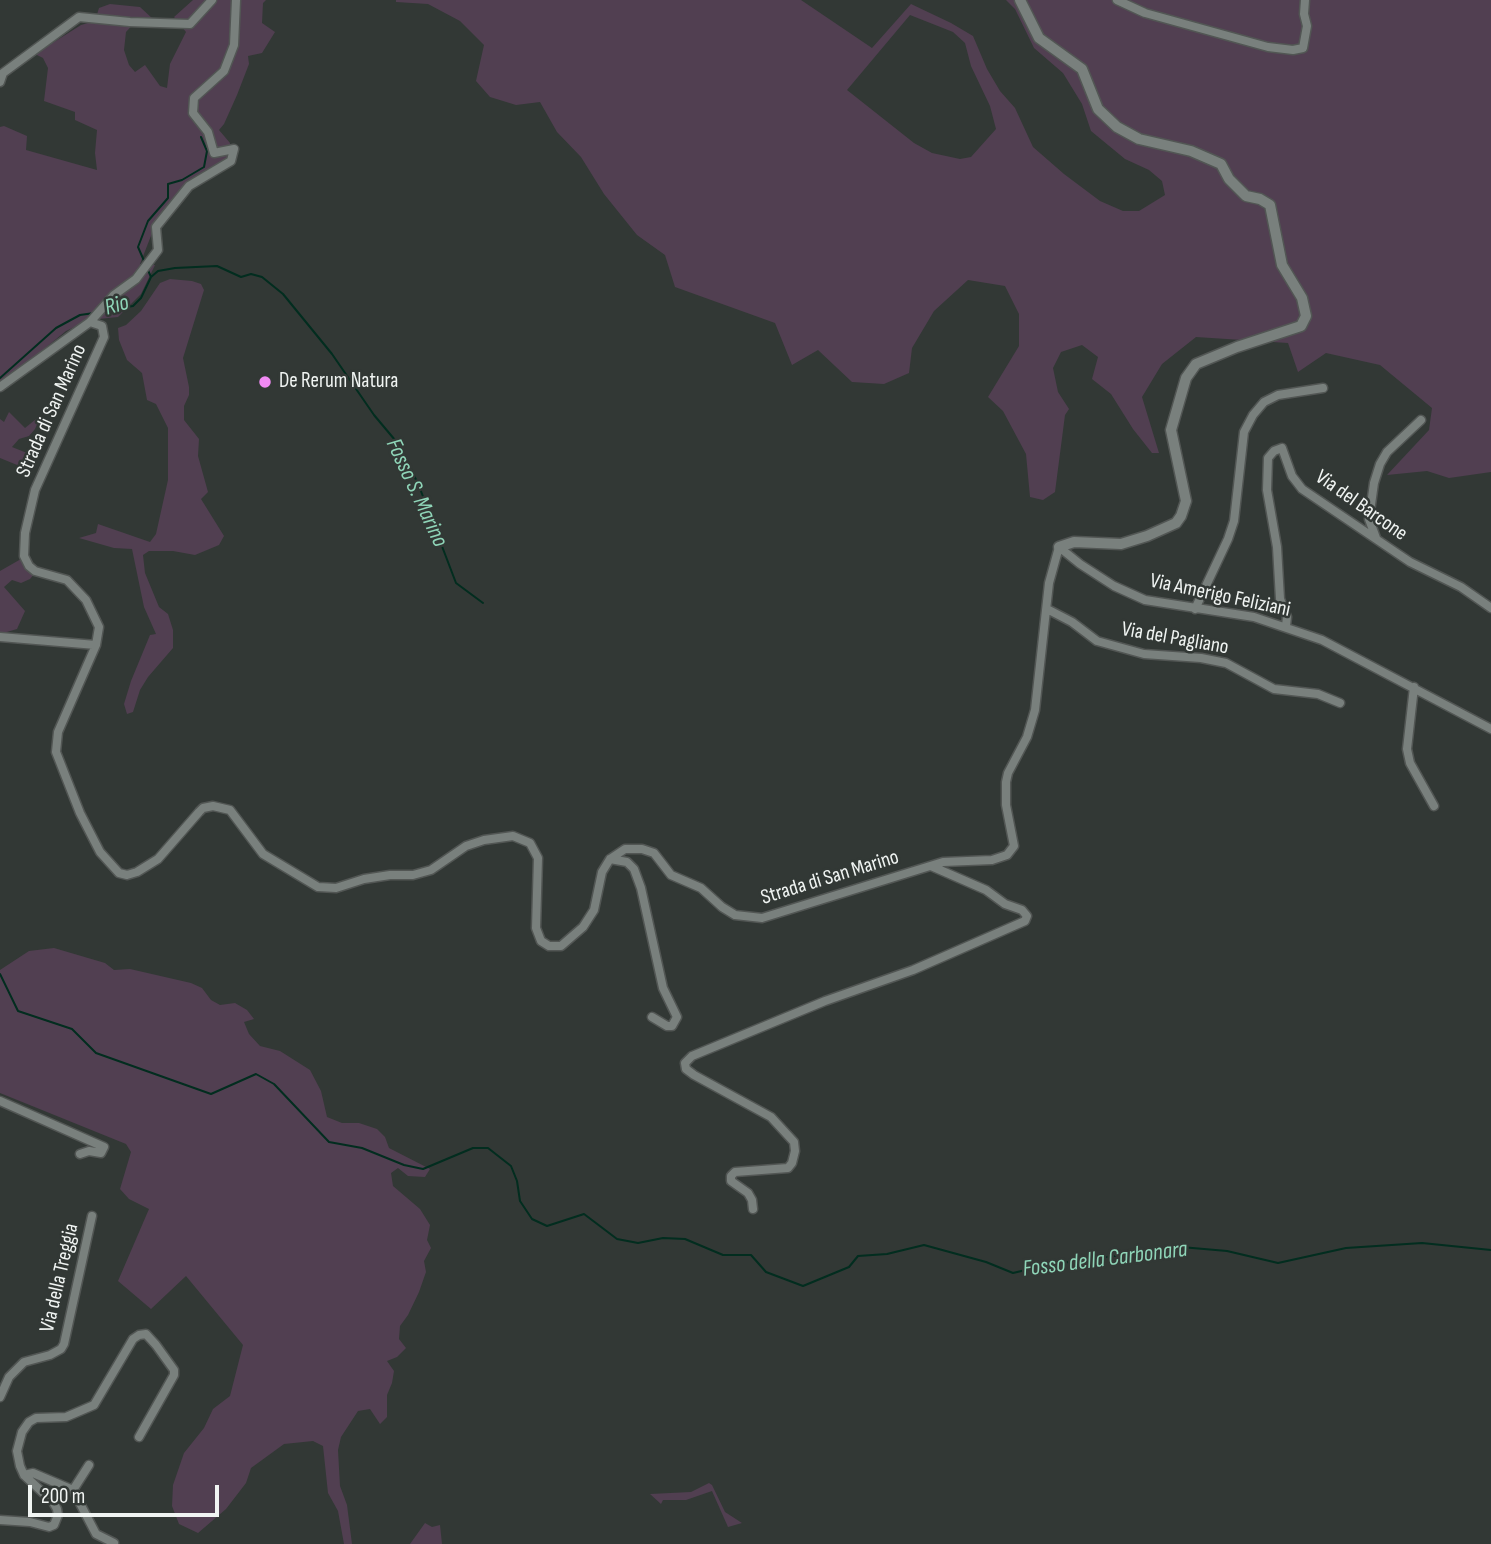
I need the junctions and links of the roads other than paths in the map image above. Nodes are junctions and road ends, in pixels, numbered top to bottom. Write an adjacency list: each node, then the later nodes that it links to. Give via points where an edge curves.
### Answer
1 (212, 0): 6 (street, via 190,24 79,17 3,73)
2 (236, 0): 7 (street, via 234,45 224,71 194,98 193,113 208,132 214,153 234,149 230,161 189,186 156,227 158,250 136,279)
3 (1020, 0): 12 (street, via 1039,38 1082,69 1098,109 1116,127 1139,139 1208,157 1221,164 1246,196 1270,205 1282,265 1302,298 1306,316 1301,326 1196,364 1185,378 1171,430 1186,501 1176,523 1121,544 1074,542)
4 (1117, 0): 5 (street, via 1145,13 1293,50 1303,48)
5 (1305, 0)
6 (0, 82)
7 (92, 319): 8 (street, Strada di San Marino); 18 (street, Strada di San Marino, via 102,326 104,337 35,490 24,556 35,571 67,580 86,600 99,627)
8 (0, 387)
9 (1323, 387): 14 (street, via 1278,395 1253,415 1244,432 1234,521)
10 (1421, 420): 11 (street, via 1380,464 1369,519)
11 (1376, 538): 15 (street, Via del Barcone); 16 (street, Via del Barcone, via 1302,489 1282,448 1274,451 1268,458 1267,490)
12 (1059, 547): 13 (street, Strada di San Marino); 14 (street, Via Amerigo Feliziani, via 1114,586 1145,600)
13 (1048, 608): 20 (street, Via del Pagliano, via 1097,641 1144,654 1226,663 1274,689 1318,694); 24 (street, Strada di San Marino, via 1035,710 1006,782 1014,846 1007,855 992,860)
14 (1195, 608): 16 (street, Via Amerigo Feliziani)
15 (1491, 608)
16 (1286, 626): 19 (street, Via Amerigo Feliziani)
17 (0, 637): 18 (street)
18 (96, 645): 23 (street, via 58,732 56,752 100,852 119,873 137,872 158,859 203,808 213,806 230,810 263,855 318,887 413,875 431,870 466,845 513,836 530,843 538,858 536,928 541,941 561,946 594,910 602,872)
19 (1414, 688): 21 (street, Via Amerigo Feliziani); 22 (street, via 1406,749)
20 (1340, 703)
21 (1491, 729)
22 (1434, 806)
23 (610, 859): 24 (street, Strada di San Marino, via 625,849 654,853 671,875 701,888 735,915 762,919); 25 (street, via 627,862 634,869 663,988 677,1017 667,1026)
24 (931, 866): 28 (street, via 1022,910 1025,921 692,1056 685,1063 686,1069 771,1117 794,1142 788,1168 731,1176 731,1181 748,1193)
25 (652, 1017)
26 (0, 1101): 27 (street, via 104,1147 101,1153)
27 (80, 1154)
28 (753, 1209)
29 (92, 1216): 30 (street, Via della Treggia, via 64,1344 50,1355 24,1362 9,1377)
30 (0, 1397)
31 (139, 1437): 33 (street, via 174,1375 146,1334 133,1339 94,1405 65,1417 29,1422 17,1451)
32 (89, 1465): 34 (street)
33 (24, 1475): 34 (street, via 33,1473); 35 (street, via 53,1502 56,1521 49,1527)
34 (73, 1490): 36 (street, via 96,1534)
35 (0, 1520)
36 (114, 1543)

